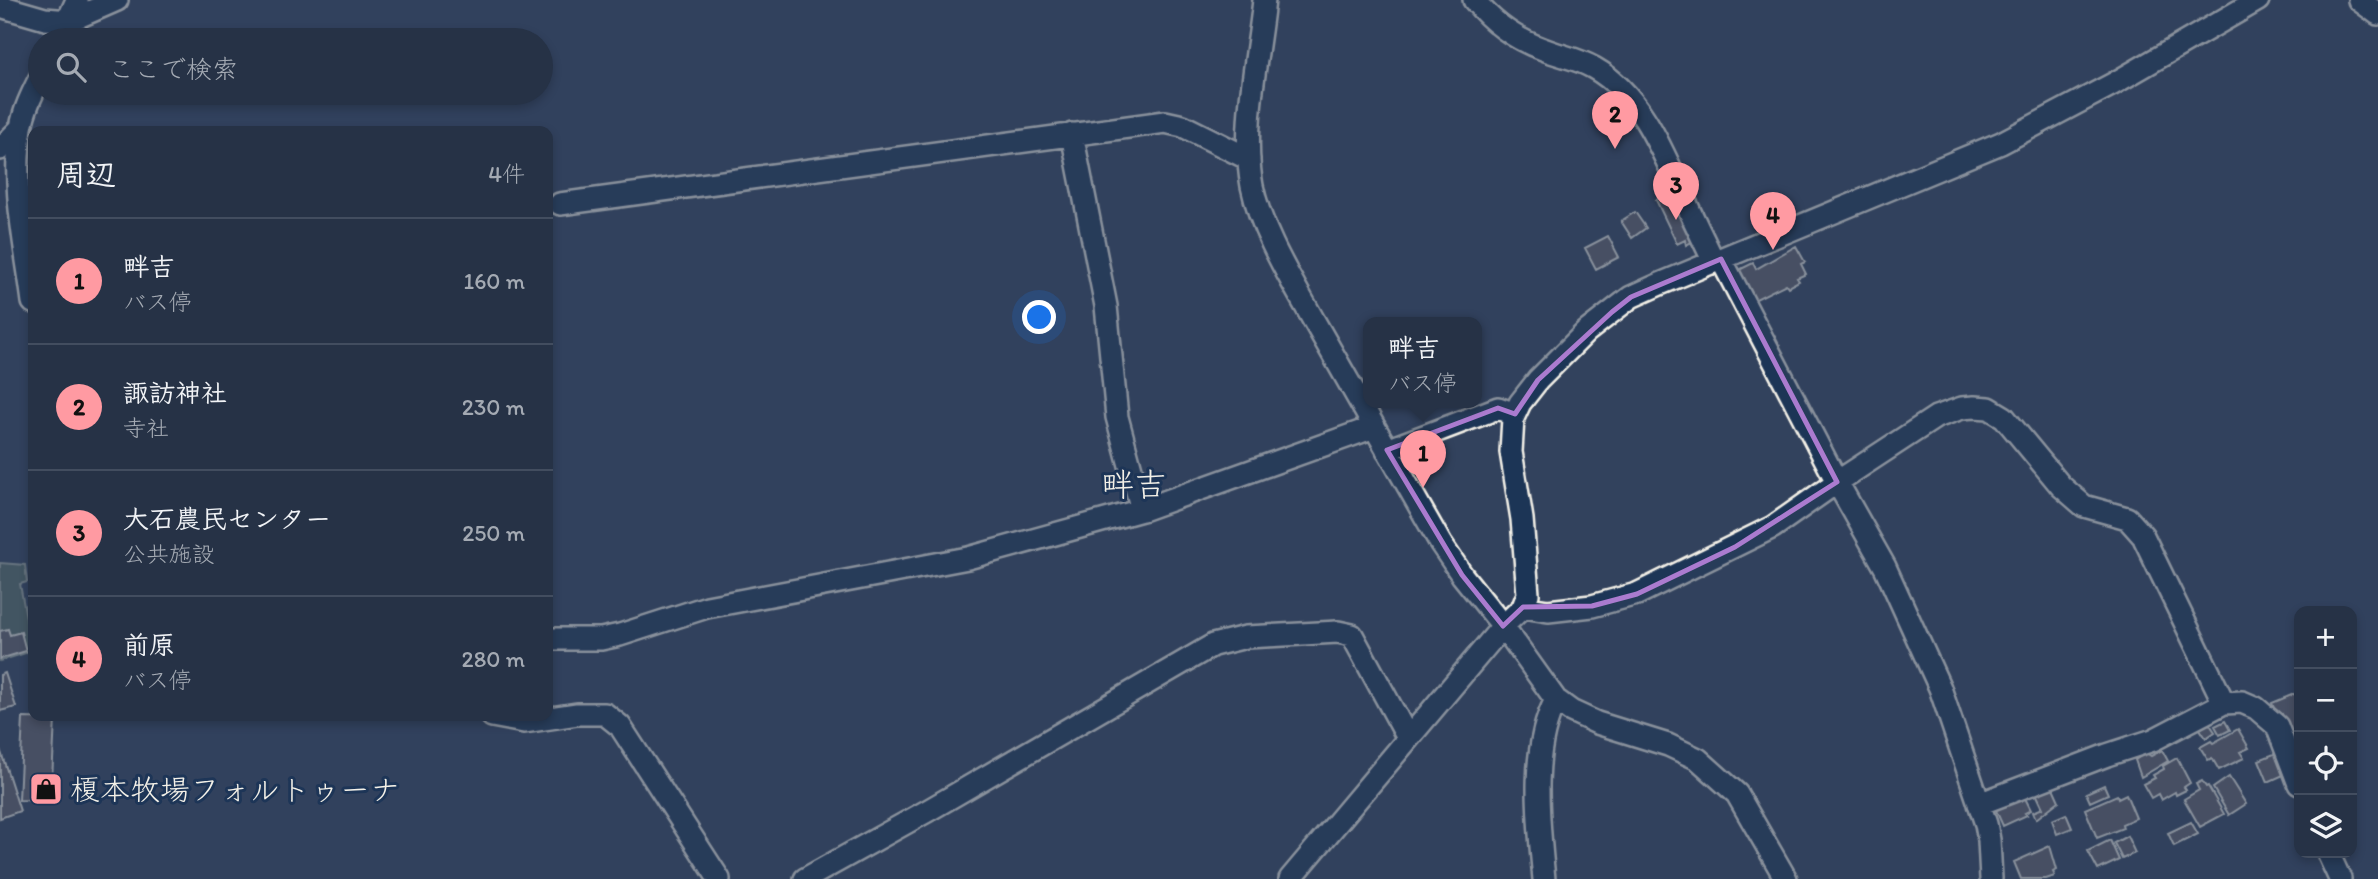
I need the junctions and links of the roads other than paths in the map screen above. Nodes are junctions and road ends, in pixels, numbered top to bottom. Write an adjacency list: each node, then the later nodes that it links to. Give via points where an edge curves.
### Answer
1 (77, 0): 9 (street)
2 (117, 0): 9 (street)
3 (1264, 0): 15 (street)
4 (1474, 0): 18 (street, via 1494,23 1524,41 1595,68 1615,83 1660,143)
5 (2258, 0): 18 (street, via 2001,144)
6 (2359, 0): 8 (street)
7 (0, 6): 9 (street)
8 (2378, 14)
9 (69, 21): 10 (street)
10 (65, 28)
11 (28, 102): 12 (street)
12 (20, 128): 14 (street); 17 (street, via 18,169)
13 (1072, 134): 15 (street, via 1165,122 1183,126); 16 (street); 25 (street, via 1106,306 1117,417)
14 (0, 149)
15 (1249, 159): 19 (street, via 1252,186 1271,239)
16 (560, 204)
17 (28, 258)
18 (1718, 261): 21 (street, via 1631,297 1586,331 1538,380); 24 (street)
19 (1363, 407)
20 (1363, 408): 22 (street)
21 (1515, 414): 23 (street, via 1498,408); 26 (street, via 1511,452 1528,579)
22 (1374, 427): 23 (street); 25 (street)
23 (1387, 450): 27 (street, via 1448,554)
24 (1837, 482): 26 (street, via 1773,527 1637,594 1592,606 1548,611); 30 (street, via 1937,417 1962,408 1989,408 2004,417 2061,486 2084,506 2127,518 2143,536); 34 (street, via 1885,566 1924,651)
25 (1142, 510): 28 (street, via 968,558 707,607 620,635)
26 (1523, 607): 27 (street)
27 (1503, 626): 29 (street); 32 (street)
28 (553, 639)
29 (1556, 700): 39 (street, via 1544,732 1538,784); 40 (street, via 1597,723 1698,759 1737,794)
30 (2224, 703): 33 (street, via 2242,702 2256,708 2277,726); 34 (street, via 2153,740)
31 (553, 718): 36 (street, via 605,714 621,726)
32 (1408, 738): 37 (street, via 1352,635 1246,636 1213,645); 38 (street)
33 (2294, 771)
34 (1979, 804): 41 (street, via 1989,840)
35 (2330, 858): 42 (street)
36 (719, 879)
37 (805, 879)
38 (1290, 879)
39 (1544, 879)
40 (1786, 879)
41 (1991, 879)
42 (2340, 879)

